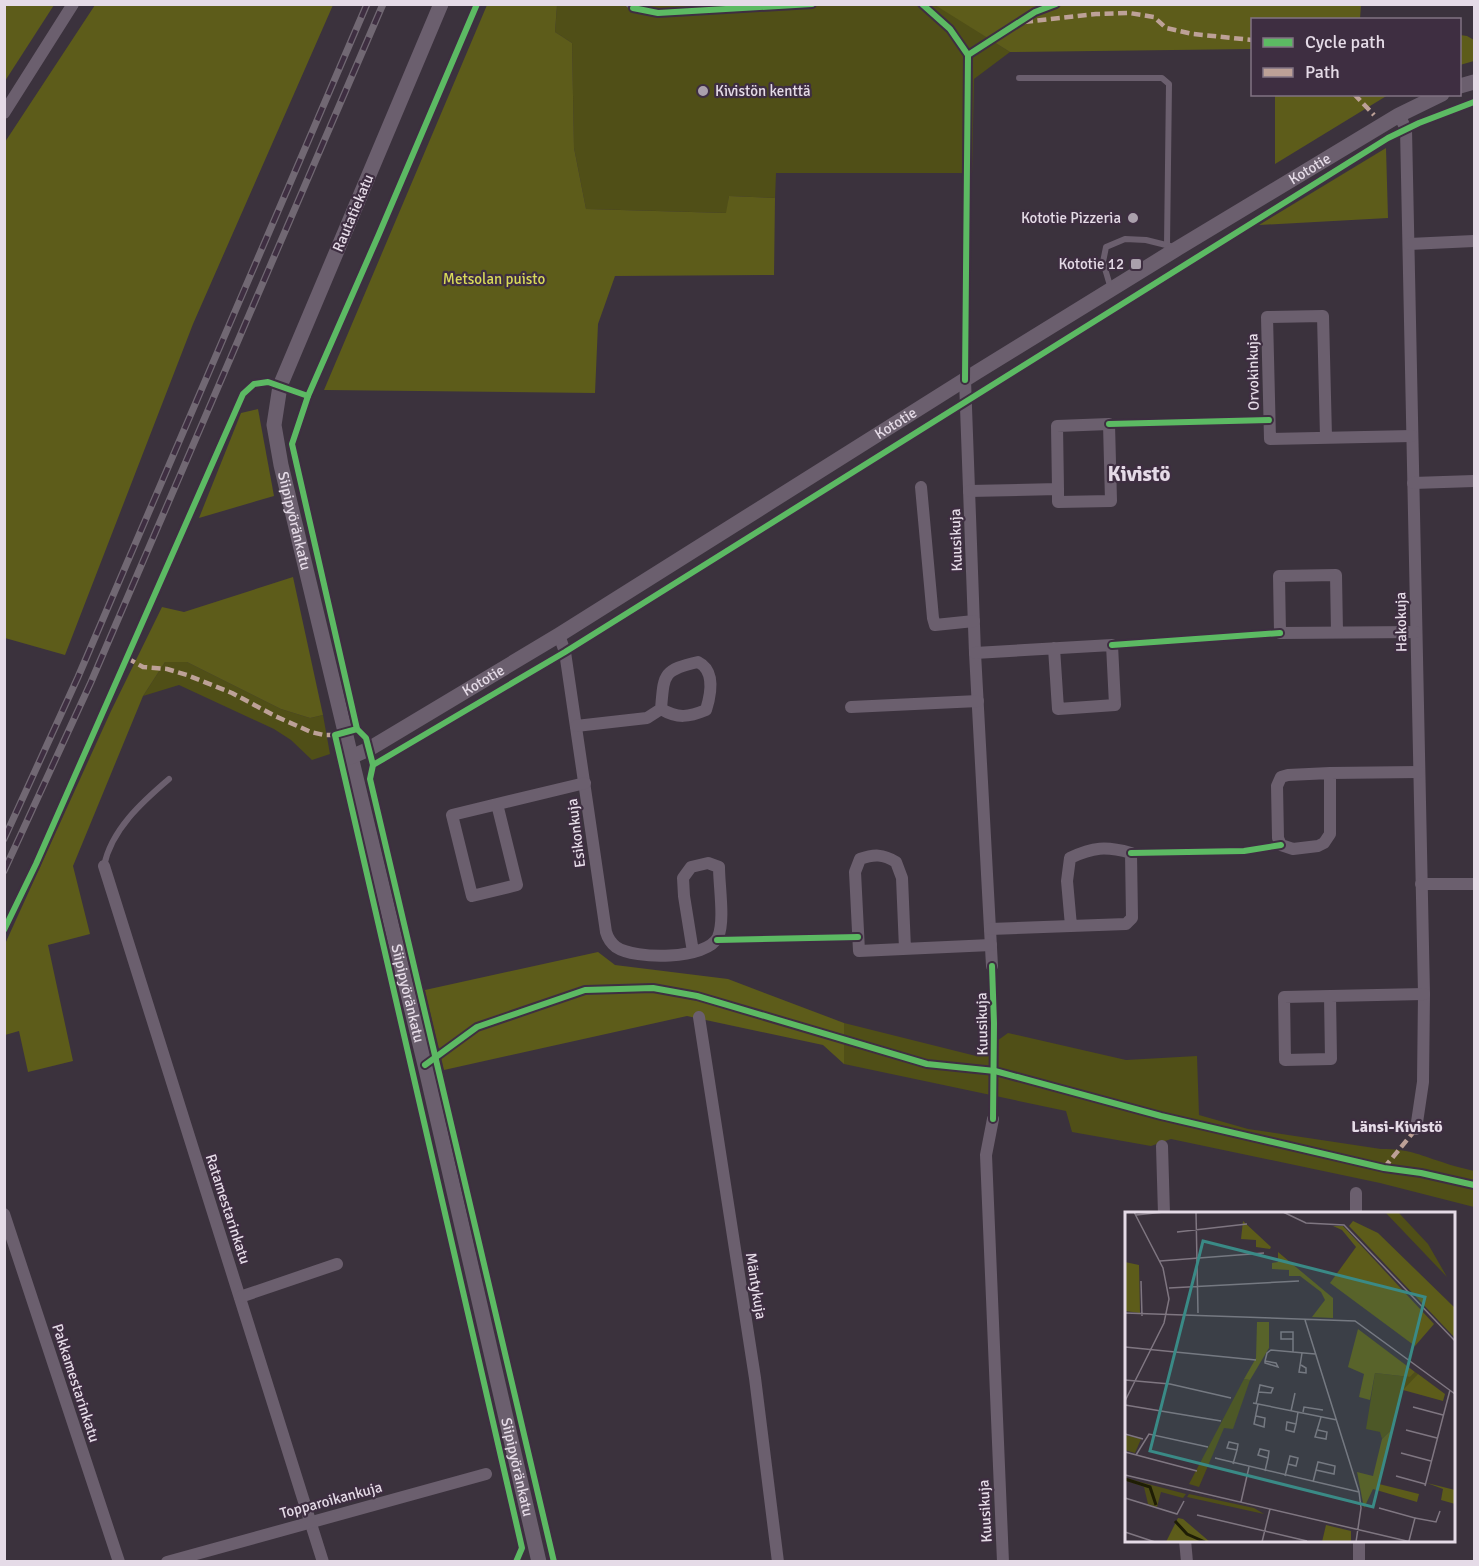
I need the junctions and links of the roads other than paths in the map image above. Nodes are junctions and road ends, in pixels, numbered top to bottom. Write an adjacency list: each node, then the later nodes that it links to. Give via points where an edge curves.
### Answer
1 (73, 4): 5 (street)
2 (441, 4): 12 (street, Rautatiekatu, via 280,386)
3 (1019, 78): 9 (lane, via 1162,78 1168,84)
4 (1438, 96): 6 (street, Kototie)
5 (4, 113)
6 (1399, 115): 8 (street, Hakokuja, via 1406,129); 9 (street, Kototie)
7 (1474, 241): 8 (street)
8 (1409, 244): 13 (street, Hakokuja)
9 (1171, 247): 10 (street, Kototie); 10 (lane, via 1125,239 1106,247 1102,262)
10 (1111, 290): 11 (street, Kototie)
11 (965, 380): 19 (street, Kuusikuja); 23 (street, Kototie)
12 (274, 424): 30 (street, Siipipyöränkatu)
13 (1412, 436): 14 (street, Orvokinkuja); 16 (street, Hakokuja)
14 (1326, 437): 14 (street, Orvokinkuja, via 1270,439 1267,317 1323,316)
15 (1474, 481): 16 (street)
16 (1413, 483): 22 (street, Hakokuja)
17 (921, 487): 20 (street, via 935,625)
18 (1058, 489): 18 (street, via 1057,426 1109,424 1111,501 1058,502); 19 (street)
19 (969, 491): 20 (street, Kuusikuja)
20 (974, 621): 25 (street, Kuusikuja)
21 (1337, 632): 21 (street, via 1280,633 1280,576 1336,575); 22 (street)
22 (1416, 632): 31 (street, Hakokuja)
23 (559, 635): 29 (street, Esikonkuja); 30 (street, Kototie)
24 (1054, 648): 24 (street, via 1112,645 1115,705 1058,708); 25 (street)
25 (975, 653): 26 (street, Kuusikuja)
26 (978, 701): 27 (street); 40 (street, Kuusikuja)
27 (851, 707)
28 (661, 709): 28 (street, via 684,717 706,710 711,690 706,666 698,662 671,671 663,681); 29 (street, via 647,718)
29 (576, 726): 34 (street, Esikonkuja)
30 (351, 757): 64 (street, Siipipyöränkatu)
31 (1419, 772): 32 (street); 37 (street, Hakokuja)
32 (1330, 773): 32 (street, via 1281,777 1276,786 1281,845 1293,849 1324,843 1330,834)
33 (169, 779): 36 (lane, via 144,800 113,840)
34 (585, 783): 35 (street); 43 (street, Esikonkuja, via 597,880 610,941 635,954 665,956)
35 (497, 804): 35 (street, via 452,816 472,896 517,885)
36 (104, 866): 56 (street, Ratamestarinkatu)
37 (1421, 884): 38 (street); 45 (street, Hakokuja)
38 (1474, 884)
39 (1071, 926): 39 (street, via 1126,924 1132,918 1131,853 1112,848 1088,850 1070,858 1067,881); 40 (street)
40 (990, 929): 41 (street, Kuusikuja)
41 (991, 945): 42 (street); 44 (street, Kuusikuja)
42 (905, 949): 42 (street, via 859,951 855,872 860,860 885,855 896,862 902,878)
43 (693, 952): 43 (street, Esikonkuja, via 704,950 717,940 721,926 719,867 708,863 691,867 683,878)
44 (992, 966)
45 (1424, 994): 46 (street); 49 (street, Hakokuja, via 1423,1082)
46 (1330, 996): 46 (street, via 1284,997 1286,1060 1331,1059)
47 (699, 1017): 65 (street, Mäntykuja, via 755,1378)
48 (993, 1119): 66 (street, Kuusikuja, via 986,1155)
49 (1416, 1129)
50 (1162, 1146): 52 (street)
51 (1356, 1193): 53 (street)
52 (1164, 1212)
53 (1356, 1212)
54 (4, 1214): 61 (street, Pakkamestarinkatu)
55 (337, 1264): 56 (street)
56 (240, 1297): 58 (street, Ratamestarinkatu)
57 (486, 1474): 58 (street, Topparoikankuja)
58 (310, 1521): 62 (street, Topparoikankuja); 63 (street, Ratamestarinkatu)
59 (1185, 1542): 67 (street)
60 (1359, 1542): 68 (street)
61 (119, 1562)
62 (167, 1562)
63 (322, 1562)
64 (538, 1562)
65 (778, 1562)
66 (1004, 1562)
67 (1187, 1562)
68 (1359, 1562)

